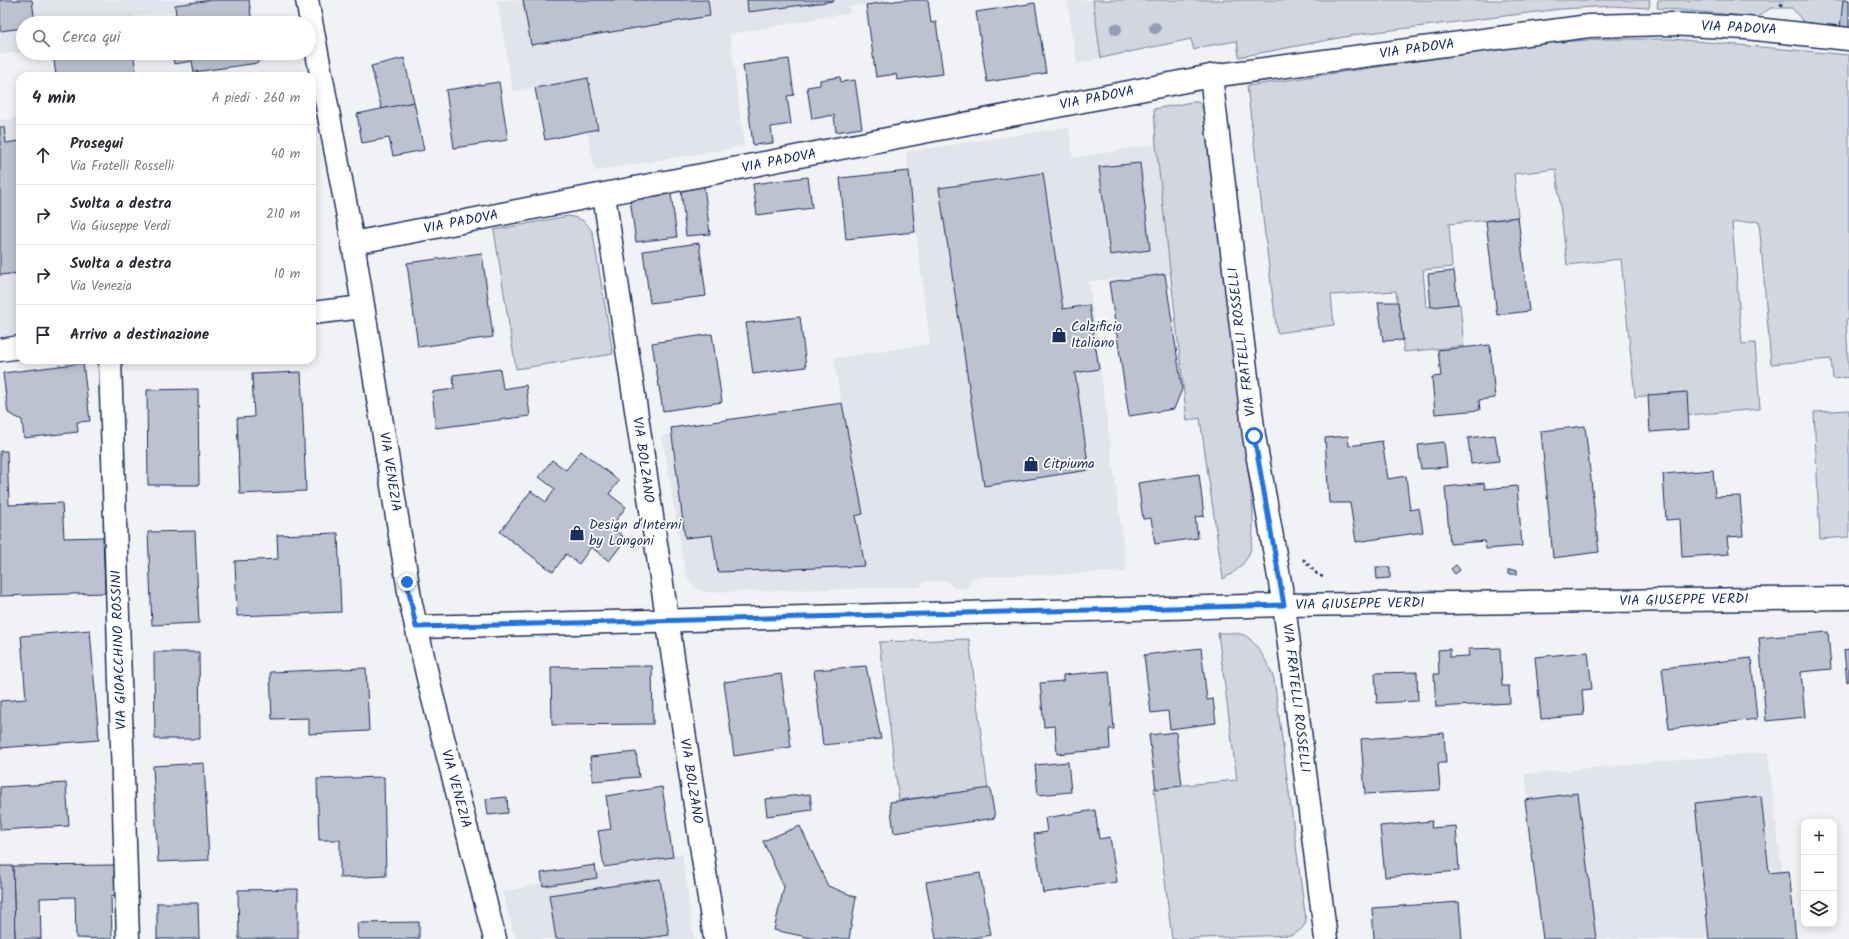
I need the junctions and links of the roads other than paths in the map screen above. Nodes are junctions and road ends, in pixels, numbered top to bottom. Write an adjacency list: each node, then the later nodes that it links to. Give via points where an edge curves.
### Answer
1 (307, 0): 2 (street, VIA VENEZIA)
2 (310, 16)
3 (1849, 39): 5 (street, VIA PADOVA, via 1780,30 1669,24 1589,26)
4 (316, 48): 7 (street, VIA VENEZIA)
5 (1211, 76): 6 (street, VIA PADOVA); 14 (street, VIA FRATELLI ROSSELLI, via 1254,436)
6 (604, 195): 7 (street, VIA PADOVA); 15 (street, VIA BOLZANO)
7 (353, 243): 8 (street, VIA VENEZIA)
8 (363, 307): 9 (street); 16 (street, VIA VENEZIA)
9 (316, 313)
10 (16, 348): 11 (street)
11 (0, 350)
12 (110, 364): 17 (street, VIA GIOACCHINO ROSSINI)
13 (1849, 598): 14 (street, VIA GIUSEPPE VERDI)
14 (1284, 605): 15 (street, VIA GIUSEPPE VERDI); 20 (street, VIA FRATELLI ROSSELLI)
15 (666, 621): 16 (street, VIA GIUSEPPE VERDI); 19 (street, VIA BOLZANO)
16 (416, 627): 18 (street, VIA VENEZIA)
17 (128, 939)
18 (495, 939)
19 (715, 939)
20 (1326, 939)

